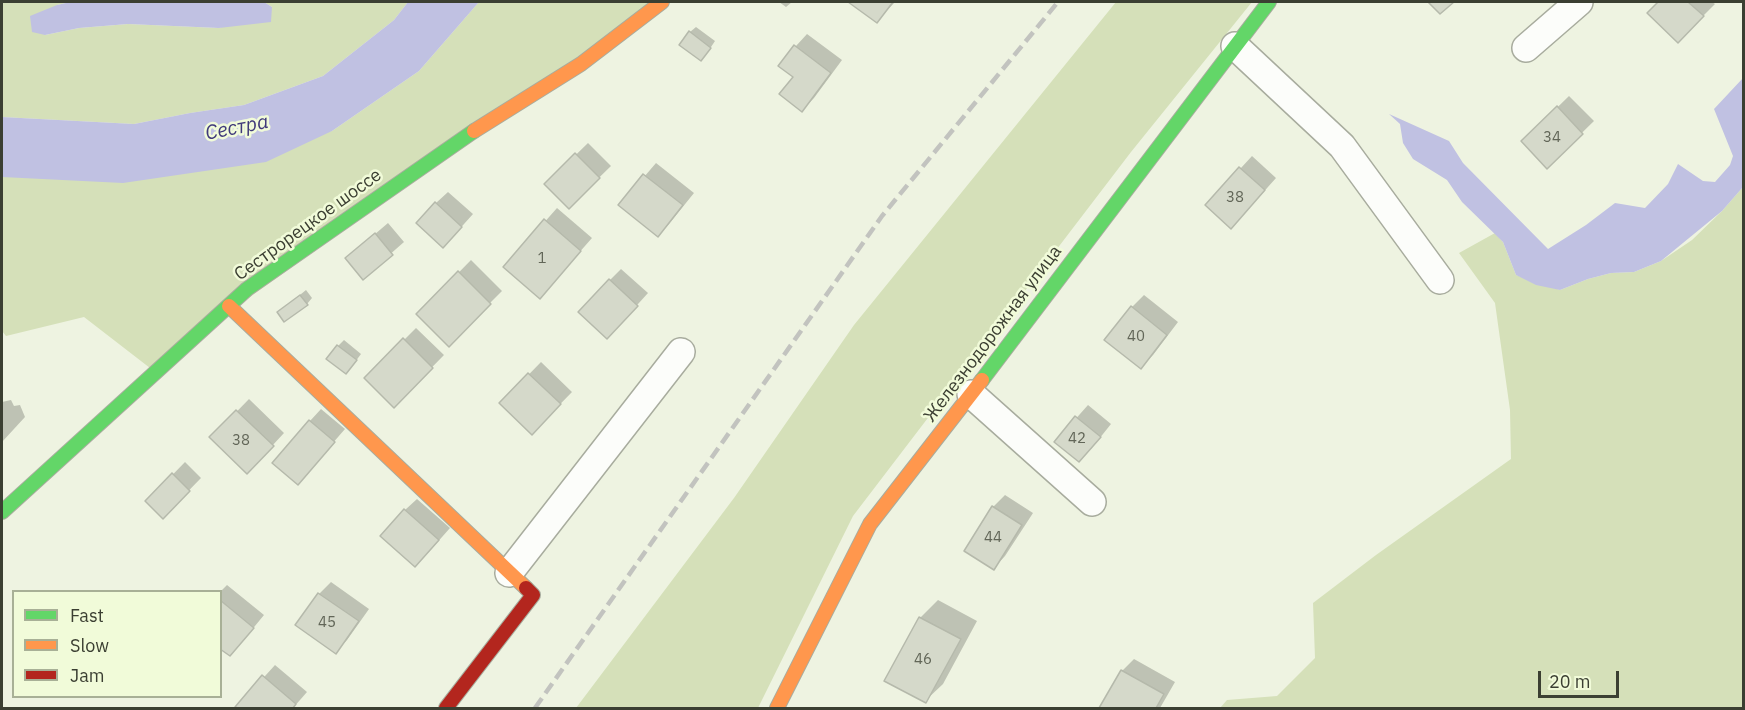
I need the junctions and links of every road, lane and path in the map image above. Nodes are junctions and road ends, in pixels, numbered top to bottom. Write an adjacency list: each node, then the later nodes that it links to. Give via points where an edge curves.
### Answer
1 (662, 2): 7 (street, Сестрорецкое шоссе, via 580,64 459,140 247,289)
2 (1269, 2): 4 (street, Железнодорожная улица)
3 (1579, 2): 5 (street)
4 (1235, 46): 6 (street, via 1342,146); 9 (street, Железнодорожная улица)
5 (1526, 48)
6 (1440, 280)
7 (229, 306): 11 (street, Сестрорецкое шоссе); 12 (street)
8 (681, 352): 12 (street)
9 (970, 394): 10 (street); 13 (street, Железнодорожная улица, via 870,524)
10 (1092, 502)
11 (2, 512)
12 (509, 573): 14 (street, via 533,595)
13 (785, 706)
14 (446, 708)

